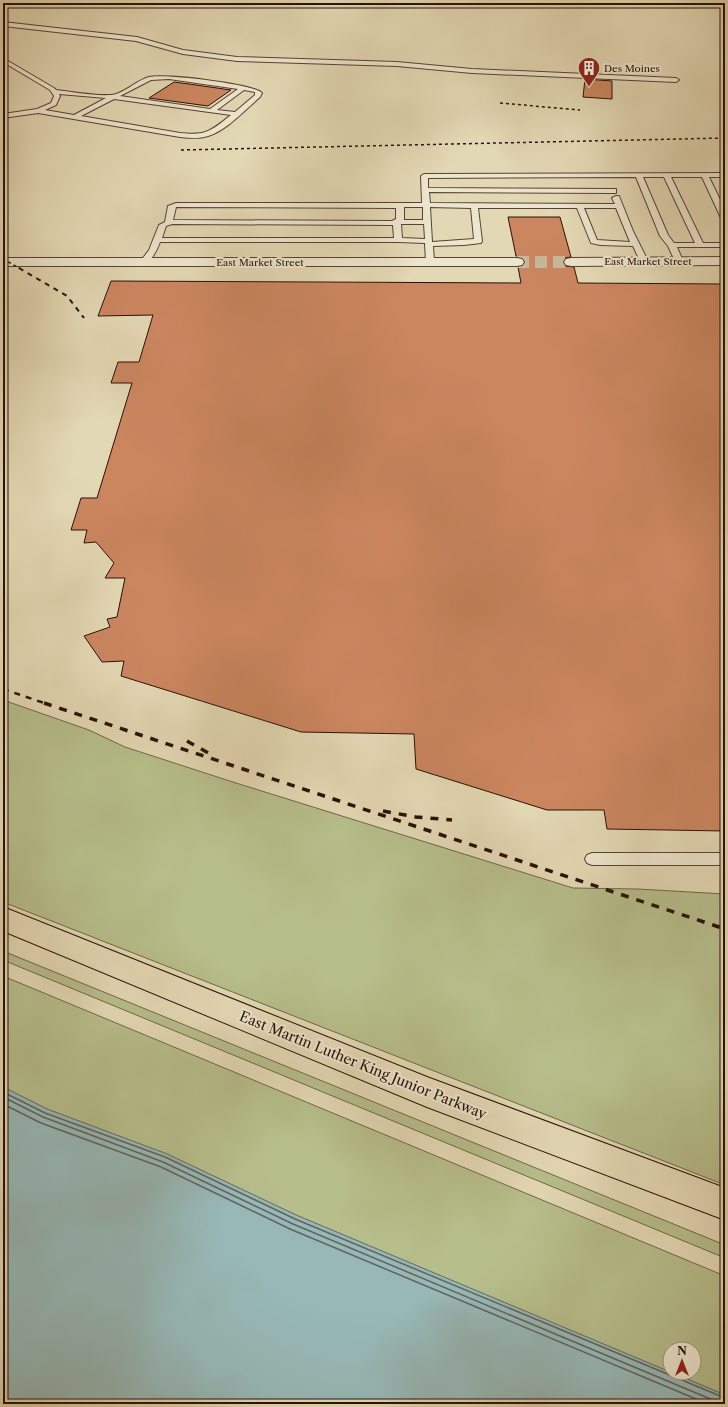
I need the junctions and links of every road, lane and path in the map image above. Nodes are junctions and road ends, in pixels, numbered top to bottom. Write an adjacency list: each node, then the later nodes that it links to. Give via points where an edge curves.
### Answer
1 (3, 24): 3 (lane, via 137,39 183,52 237,59 397,64 472,71)
2 (3, 60): 5 (lane)
3 (676, 80)
4 (243, 88): 6 (lane, via 156,77); 8 (lane); 9 (lane, via 259,93)
5 (54, 92): 6 (lane); 7 (lane, via 57,96 54,104)
6 (113, 97): 8 (lane); 11 (lane)
7 (38, 111): 10 (lane); 11 (lane)
8 (211, 111): 9 (lane)
9 (235, 114): 11 (lane, via 207,135 200,136 180,135)
10 (3, 116)
11 (75, 117)
12 (638, 175): 13 (lane); 16 (lane); 32 (lane, via 664,236)
13 (666, 175): 14 (lane); 33 (lane)
14 (704, 175): 15 (lane); 24 (lane)
15 (725, 175)
16 (607, 176): 17 (lane, via 424,176); 18 (lane)
17 (425, 190): 18 (lane); 19 (lane)
18 (613, 191): 23 (lane)
19 (426, 205): 20 (lane); 21 (lane); 27 (lane)
20 (474, 205): 22 (lane); 30 (lane, via 478,241)
21 (400, 206): 25 (lane, via 176,205 172,206); 26 (lane, via 401,218)
22 (580, 206): 23 (lane); 31 (lane, via 594,241)
23 (619, 206): 31 (lane)
24 (725, 218)
25 (169, 222): 26 (lane); 28 (lane, via 164,225)
26 (397, 222): 27 (lane); 29 (lane)
27 (427, 222): 30 (lane)
28 (157, 240): 29 (lane); 39 (lane, via 153,251)
29 (398, 240): 30 (lane)
30 (428, 242): 40 (lane)
31 (634, 244): 35 (lane)
32 (672, 245): 33 (lane); 36 (lane)
33 (700, 245): 34 (lane)
34 (725, 245)
35 (644, 261): 36 (street, East Market Street); 42 (street, East Market Street)
36 (679, 261): 37 (street, East Market Street)
37 (725, 261)
38 (3, 262): 39 (street, East Market Street)
39 (144, 262): 40 (street, East Market Street)
40 (430, 262): 41 (street, East Market Street)
41 (517, 262)
42 (571, 262)
43 (592, 859): 44 (lane)
44 (725, 859)
45 (3, 919): 46 (main road, East Martin Luther King Junior Parkway, via 427,1092)
46 (725, 1204)

